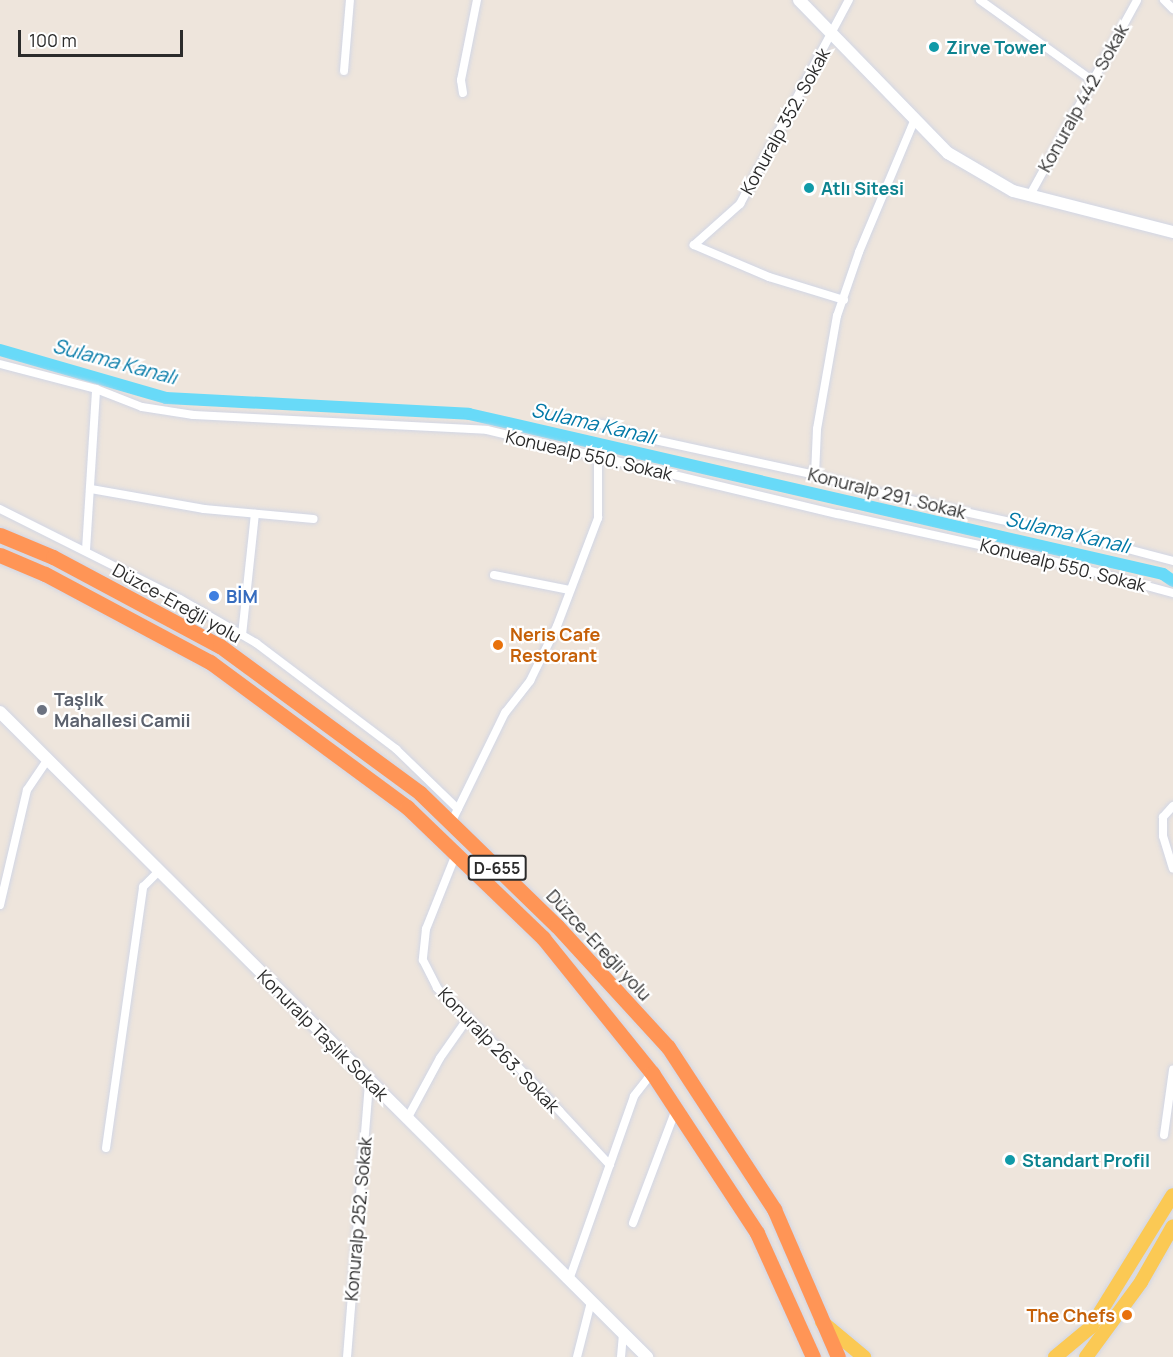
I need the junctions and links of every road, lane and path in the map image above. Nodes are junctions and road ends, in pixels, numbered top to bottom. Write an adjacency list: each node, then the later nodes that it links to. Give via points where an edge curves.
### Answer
1 (350, 0): 10 (street)
2 (477, 0): 12 (street, via 461,80)
3 (799, 0): 9 (street)
4 (849, 0): 9 (street)
5 (980, 0): 11 (street)
6 (1137, 0): 11 (street, Konuralp 442. Sokak)
7 (1164, 0): 8 (street)
8 (1173, 9)
9 (832, 34): 13 (street); 16 (street, Konuralp 352. Sokak, via 740,204 694,245 769,277)
10 (344, 71)
11 (1093, 81): 14 (street, Konuralp 442. Sokak)
12 (463, 93)
13 (915, 119): 14 (street, via 948,153 1013,191); 16 (street, via 859,252)
14 (1030, 195): 15 (street)
15 (1173, 232)
16 (844, 300): 21 (street, via 837,316 817,429)
17 (0, 364): 18 (street, Konuealp 550. Sokak)
18 (96, 389): 20 (street, Konuealp 550. Sokak, via 142,407 193,415 487,430); 22 (street)
19 (602, 424): 21 (street, Konuralp 291. Sokak, via 641,437)
20 (598, 456): 31 (street, via 598,518); 32 (street, Konuealp 550. Sokak, via 1069,565)
21 (815, 475): 29 (street, Konuralp 291. Sokak)
22 (91, 489): 24 (street); 27 (street)
23 (0, 509): 27 (street)
24 (255, 514): 25 (street); 33 (street)
25 (314, 519)
26 (0, 535): 37 (highway, Düzce-Ereğli yolu / D-655, via 53,558 220,646)
27 (86, 550): 33 (street)
28 (0, 555): 38 (highway, Düzce-Ereğli yolu, via 45,574 210,662 408,807)
29 (1173, 561)
30 (494, 575): 31 (street)
31 (570, 590): 37 (street, via 543,657 505,713)
32 (1173, 593)
33 (242, 635): 37 (street, via 396,749)
34 (0, 712): 35 (street, Konuralp Taşlık Sokak)
35 (47, 760): 40 (street, Konuralp Taşlık Sokak); 41 (street, via 27,790)
36 (1173, 807): 39 (street, via 1163,817 1163,836)
37 (454, 816): 56 (highway, Düzce-Ereğli yolu / D-655, via 668,1047 774,1209)
38 (456, 854): 42 (street, Konuralp 263. Sokak, via 426,929 423,960 437,988); 44 (highway, Düzce-Ereğli yolu, via 543,938)
39 (1173, 869)
40 (159, 871): 45 (street, Konuralp Taşlık Sokak); 49 (street, via 143,887)
41 (0, 905)
42 (468, 1018): 47 (street, via 440,1058); 50 (street, Konuralp 263. Sokak)
43 (1173, 1070): 48 (street)
44 (652, 1073): 46 (highway, Düzce-Ereğli yolu); 50 (street, via 634,1096)
45 (369, 1082): 47 (street, Konuralp Taşlık Sokak); 58 (street, Konuralp 252. Sokak)
46 (676, 1109): 52 (street); 62 (highway, Düzce-Ereğli yolu, via 757,1233)
47 (407, 1119): 54 (street, Konuralp Taşlık Sokak)
48 (1164, 1135)
49 (106, 1148)
50 (610, 1165): 54 (street)
51 (1173, 1196): 65 (main road, via 1092,1326)
52 (633, 1223)
53 (1173, 1226): 66 (main road, via 1141,1282)
54 (569, 1280): 55 (street, Konuralp Taşlık Sokak)
55 (591, 1302): 57 (street, Konuralp Taşlık Sokak); 59 (street)
56 (822, 1322): 63 (highway, Düzce-Ereğli yolu / D-655); 64 (main road)
57 (623, 1334): 60 (street); 61 (street, Konuralp Taşlık Sokak)
58 (347, 1357)
59 (577, 1357)
60 (621, 1357)
61 (647, 1357)
62 (813, 1357)
63 (838, 1357)
64 (864, 1357)
65 (1055, 1357)
66 (1086, 1357)

